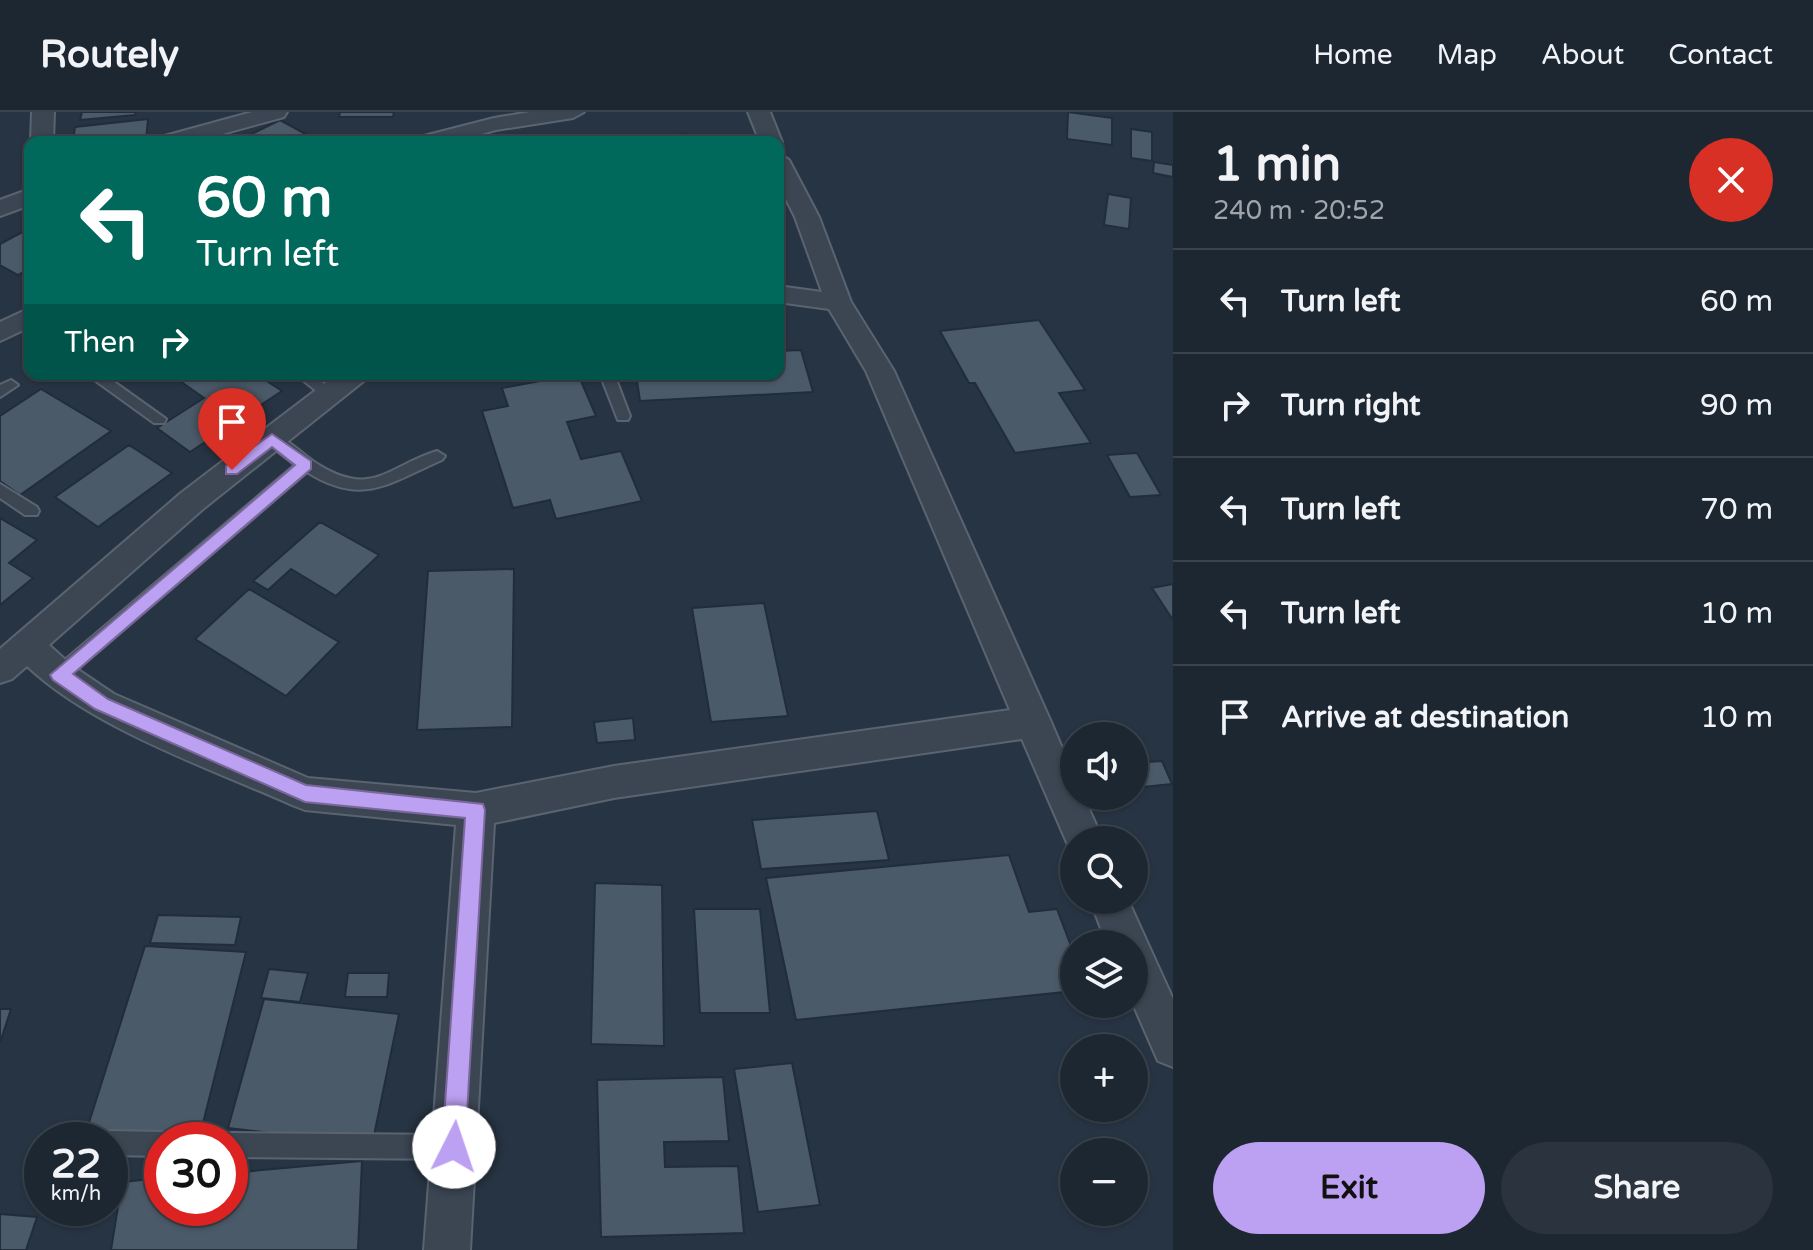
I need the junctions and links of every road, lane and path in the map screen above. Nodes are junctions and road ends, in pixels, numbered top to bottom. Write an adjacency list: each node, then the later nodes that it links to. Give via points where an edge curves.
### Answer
1 (43, 112): 6 (street)
2 (276, 112): 7 (street)
3 (573, 112): 5 (street)
4 (759, 112): 9 (street)
5 (492, 118): 8 (street)
6 (42, 136)
7 (190, 136)
8 (444, 136)
9 (769, 136)
10 (784, 172): 14 (street)
11 (24, 199): 12 (street)
12 (0, 209)
13 (784, 295): 14 (street)
14 (838, 302): 30 (street, via 880,371)
15 (102, 380): 21 (lane)
16 (310, 380): 19 (lane)
17 (347, 380): 19 (street)
18 (609, 380): 20 (lane)
19 (329, 394): 22 (street)
20 (623, 416)
21 (159, 419)
22 (272, 439): 24 (lane); 27 (street, via 192,501)
23 (437, 456): 24 (lane, via 367,486 351,487)
24 (305, 465): 29 (lane)
25 (0, 490): 26 (lane)
26 (31, 511)
27 (28, 646): 28 (street); 29 (street)
28 (0, 669)
29 (59, 675): 31 (street, via 102,704 305,794)
30 (1034, 722): 31 (street, via 614,782); 32 (street)
31 (476, 810): 36 (street)
32 (1078, 826)
33 (1148, 991): 34 (street)
34 (1173, 1046)
35 (248, 1145): 36 (lane)
36 (454, 1147): 37 (street)
37 (447, 1250)

